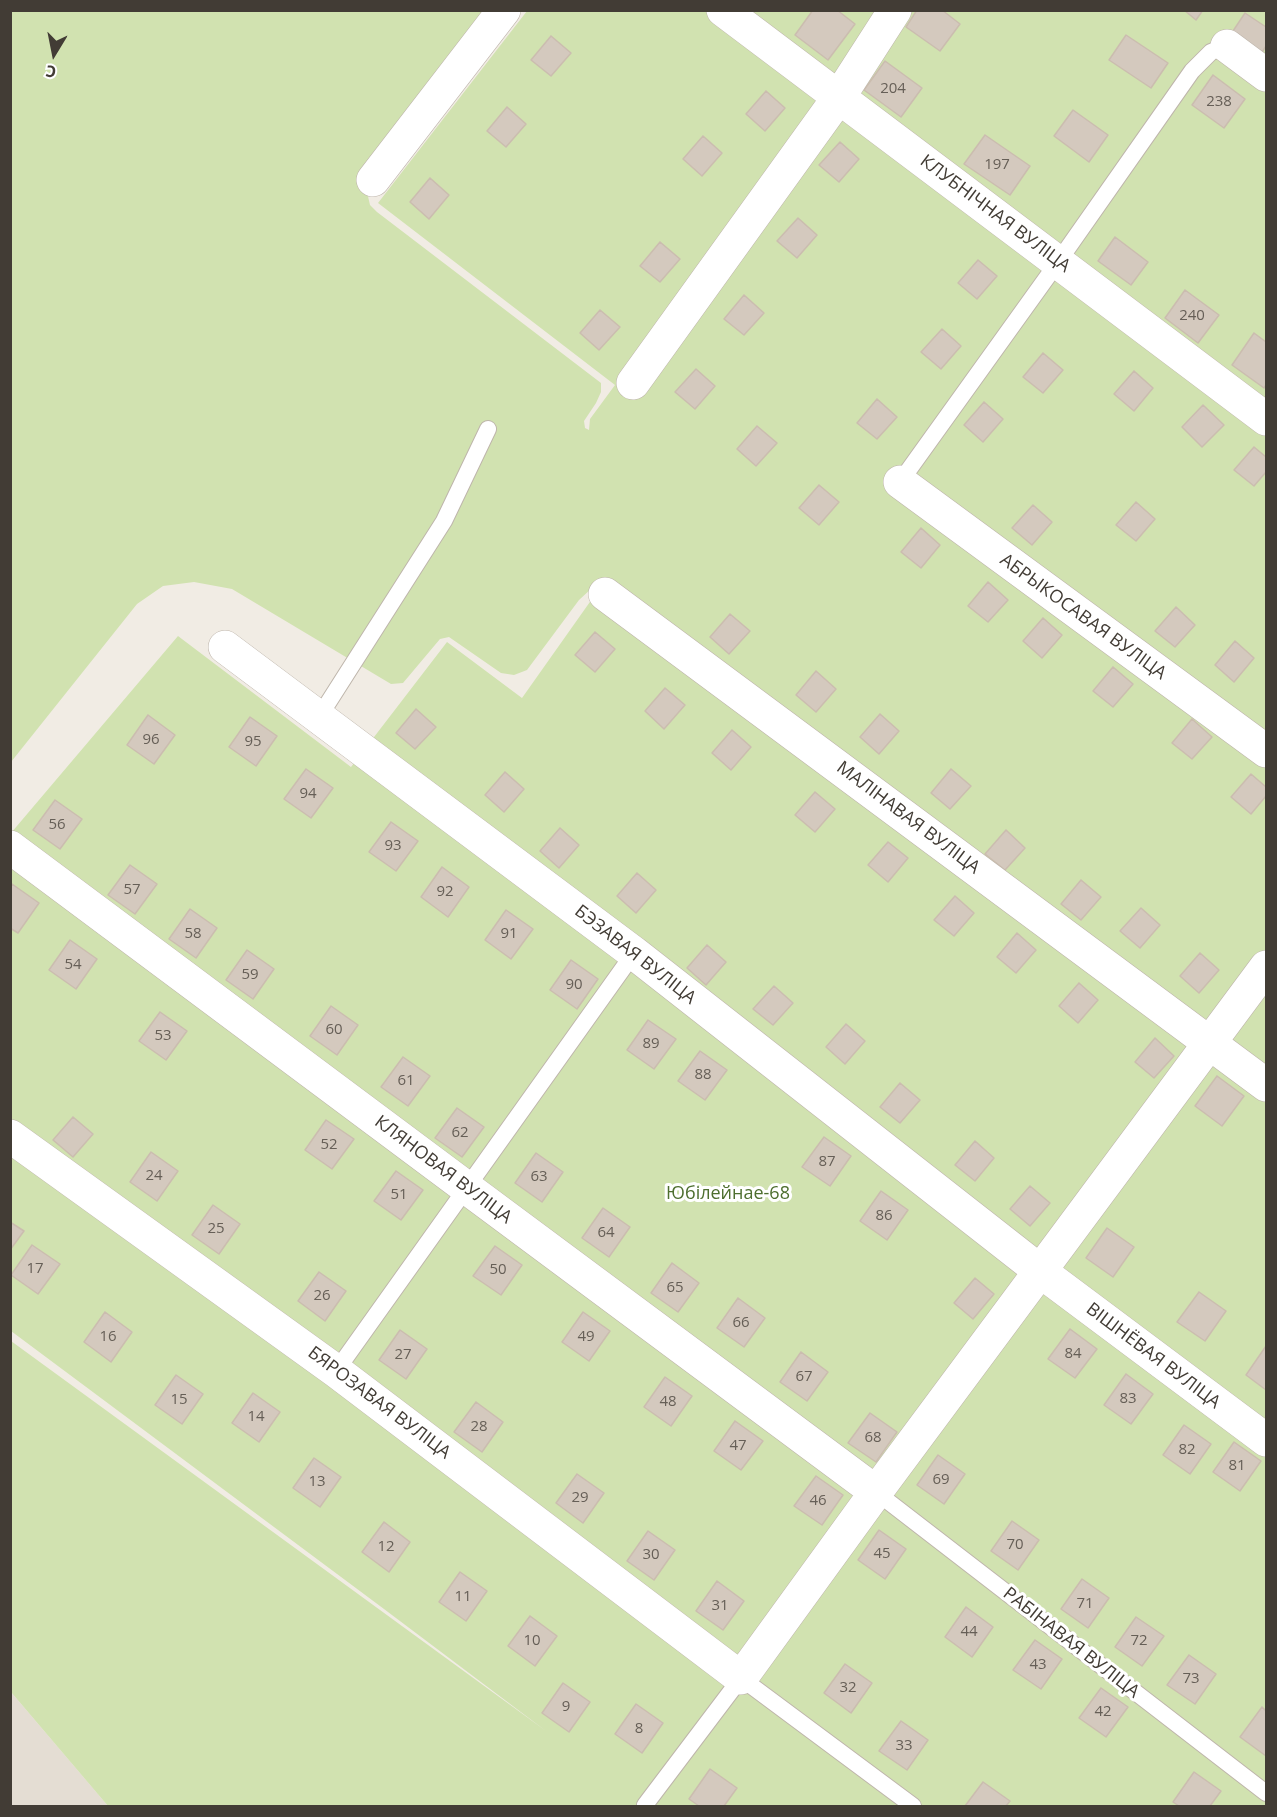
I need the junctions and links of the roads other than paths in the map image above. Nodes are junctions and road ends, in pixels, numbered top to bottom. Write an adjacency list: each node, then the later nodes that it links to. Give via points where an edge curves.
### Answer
1 (504, 10): 7 (street)
2 (723, 10): 6 (street, КЛУБНІЧНАЯ ВУЛІЦА)
3 (895, 10): 6 (street)
4 (1227, 46): 5 (street); 8 (lane, via 1211,52 1192,71)
5 (1266, 75)
6 (839, 97): 8 (street, КЛУБНІЧНАЯ ВУЛІЦА); 9 (street)
7 (373, 180)
8 (1058, 262): 10 (street, КЛУБНІЧНАЯ ВУЛІЦА); 12 (lane)
9 (633, 382)
10 (1266, 419)
11 (488, 429): 15 (lane, via 444,521)
12 (900, 482): 16 (street, АБРЫКОСАВАЯ ВУЛІЦА)
13 (605, 594): 20 (street, МАЛІНАВАЯ ВУЛІЦА)
14 (225, 646): 15 (street, БЭЗАВАЯ ВУЛІЦА)
15 (319, 717): 18 (street, БЭЗАВАЯ ВУЛІЦА)
16 (1266, 752)
17 (10, 847): 23 (street, КЛЯНОВАЯ ВУЛІЦА)
18 (634, 953): 23 (lane); 24 (street, БЭЗАВАЯ ВУЛІЦА)
19 (1266, 967): 20 (street)
20 (1211, 1043): 21 (street, МАЛІНАВАЯ ВУЛІЦА); 24 (street)
21 (1266, 1085)
22 (10, 1136): 25 (street, БЯРОЗАВАЯ ВУЛІЦА)
23 (467, 1188): 25 (lane); 27 (street, КЛЯНОВАЯ ВУЛІЦА)
24 (1040, 1271): 26 (street, ВІШНЁВАЯ ВУЛІЦА); 27 (street)
25 (336, 1371): 28 (street, БЯРОЗАВАЯ ВУЛІЦА)
26 (1266, 1440)
27 (876, 1492): 28 (street); 29 (lane, РАБІНАВАЯ ВУЛІЦА)
28 (741, 1678): 30 (lane); 31 (lane)
29 (1266, 1793)
30 (645, 1805)
31 (913, 1806)

